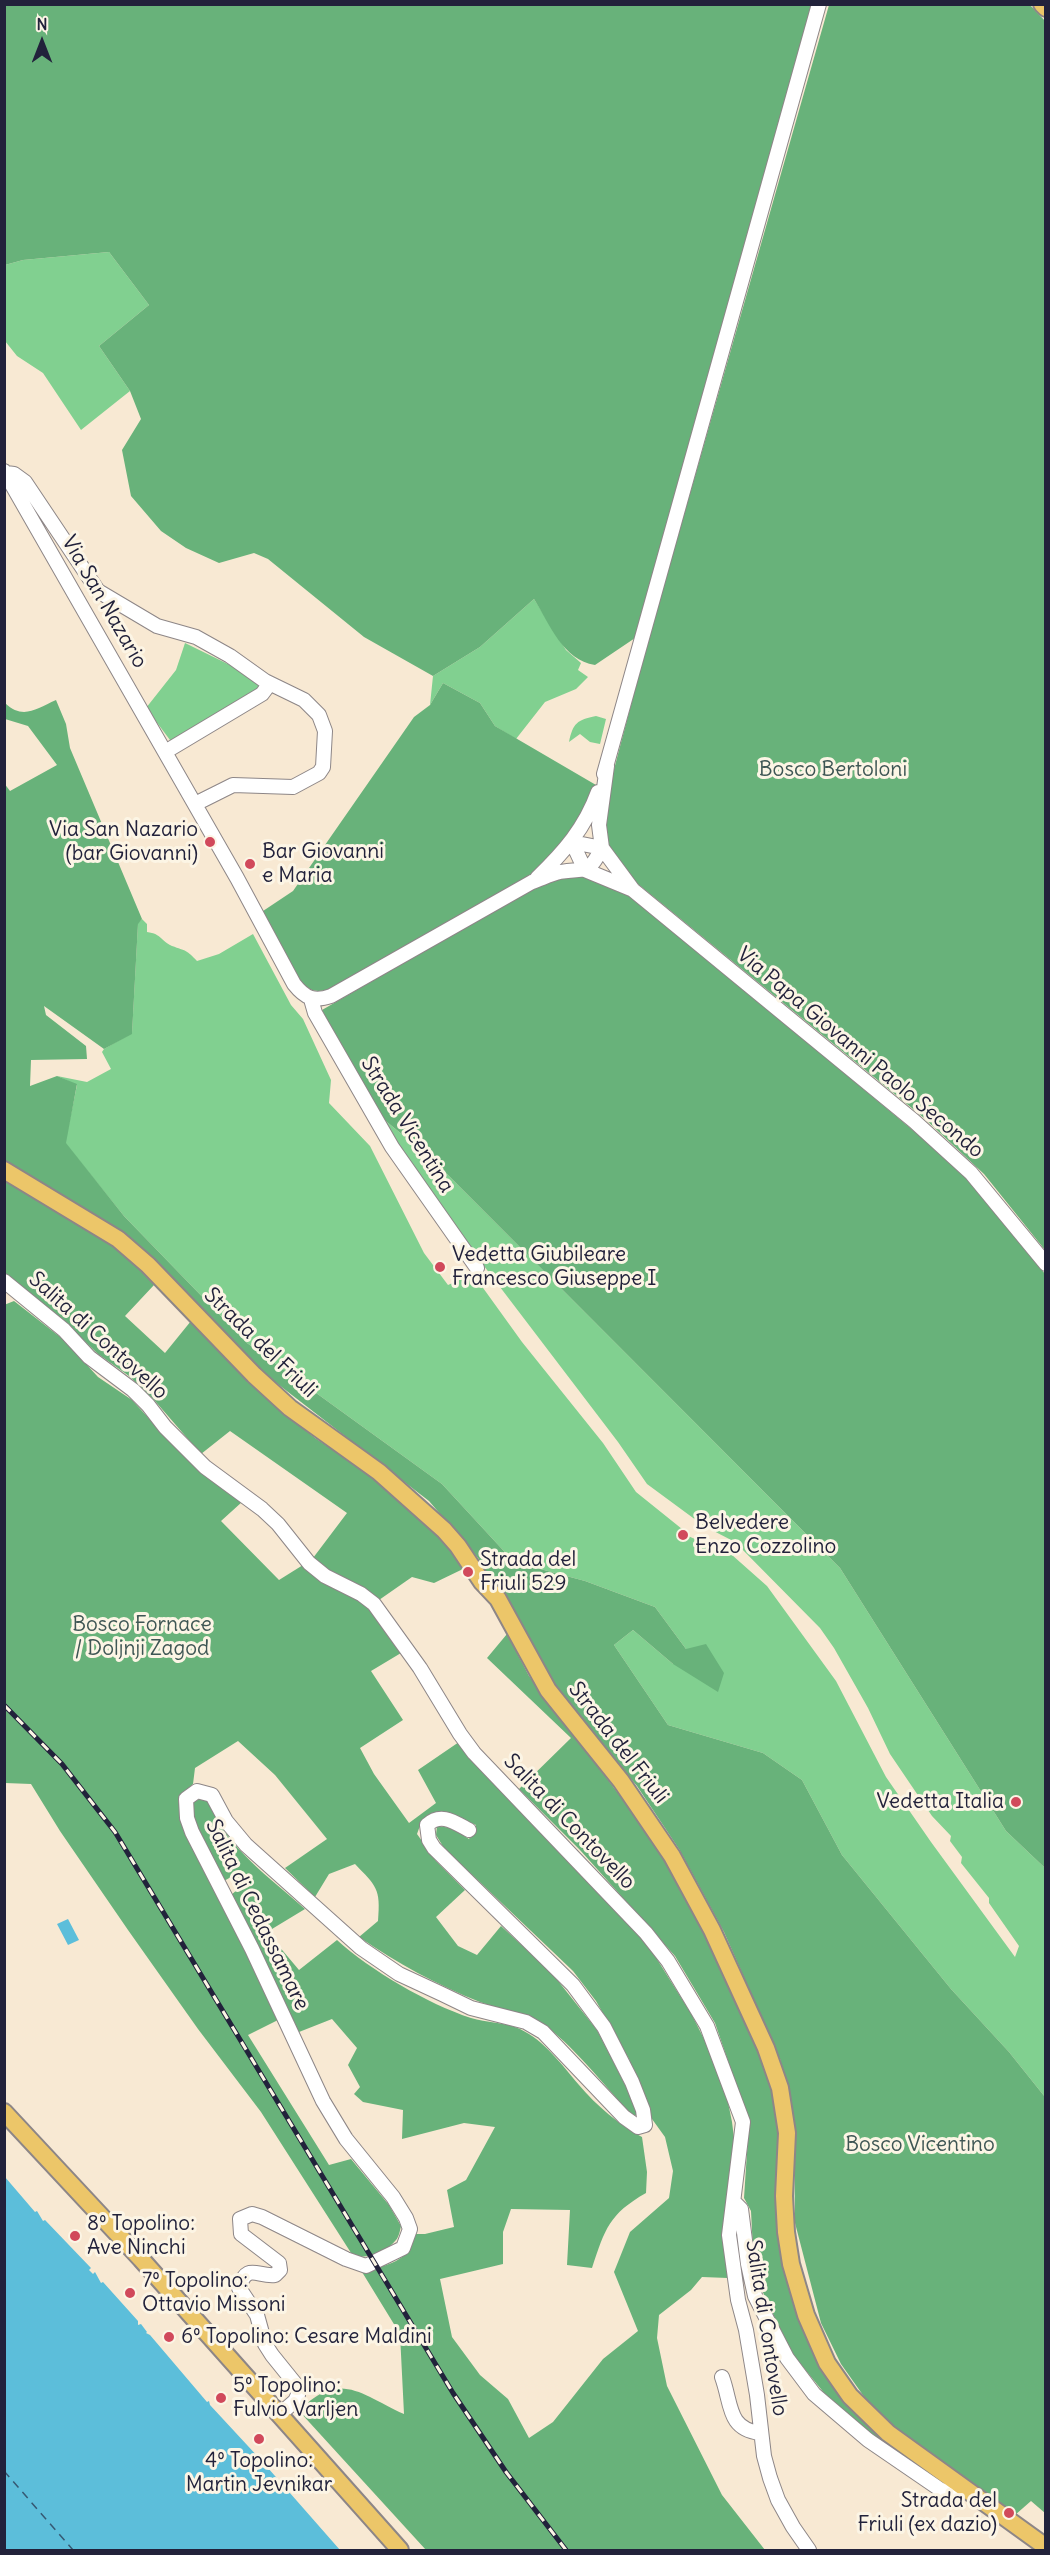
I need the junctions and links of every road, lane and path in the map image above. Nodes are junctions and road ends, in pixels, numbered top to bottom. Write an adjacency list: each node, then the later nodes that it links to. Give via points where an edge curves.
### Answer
1 (819, 4): 7 (street)
2 (1042, 4): 3 (main road)
3 (1046, 8)
4 (5, 472): 5 (street, Via San Nazario, via 25,482 98,591 157,626 196,637); 6 (street, Via San Nazario)
5 (265, 681): 6 (street, via 268,686 262,694); 8 (street, Via San Nazario, via 304,700 319,715 325,746 319,773 293,787 233,785)
6 (165, 752): 8 (street, Via San Nazario)
7 (607, 766): 9 (street, via 593,806); 10 (street, via 599,825)
8 (195, 804): 14 (street, Via San Nazario, via 294,984)
9 (572, 842): 10 (street); 11 (street); 12 (street)
10 (603, 848): 11 (street); 13 (street, Via Papa Giovanni Paolo Secondo)
11 (585, 870): 12 (street, via 561,872); 13 (street, Via Papa Giovanni Paolo Secondo)
12 (532, 882): 14 (street, via 331,996)
13 (633, 890): 16 (street, Via Papa Giovanni Paolo Secondo, via 914,1121 971,1173)
14 (311, 999): 17 (street, Strada Vicentina, via 315,1013 392,1147)
15 (4, 1170): 25 (main road, Strada del Friuli, via 94,1222 133,1252 290,1408 379,1472 444,1530 498,1599 548,1690 621,1781 672,1856 712,1930 766,2048 780,2088 787,2133 784,2196 791,2264 827,2363 867,2414)
16 (1046, 1264)
17 (477, 1268)
18 (4, 1281): 21 (street, Salita di Contovello, via 64,1330 89,1358 133,1390 205,1467 262,1509 309,1563 374,1604 474,1753 646,1933 668,1961 707,2026 743,2122)
19 (469, 1830): 23 (street, Salita di Cedassamare, via 441,1817 427,1825 434,1848 573,1985 604,2027 632,2082 645,2125 638,2127 624,2117 543,2032 526,2022 471,2008 399,1974 361,1948 246,1845 226,1821 212,1795 197,1791 186,1799 192,1832 323,2101 351,2145 393,2196 410,2229 403,2248 366,2266 262,2217 252,2214 240,2219 241,2234 279,2263 280,2270 275,2275 253,2271 246,2274 239,2288 257,2315 265,2344 297,2386 295,2401)
20 (4, 2112): 23 (main road)
21 (734, 2202): 24 (street, Salita di Contovello, via 729,2235); 25 (street, via 741,2209 755,2296 787,2358 814,2394 868,2440 941,2490 954,2492)
22 (722, 2377): 24 (street, via 735,2420 747,2431)
23 (279, 2415): 27 (main road)
24 (760, 2433): 28 (street, Salita di Contovello, via 778,2500)
25 (963, 2488): 26 (main road, Strada del Friuli)
26 (1046, 2547)
27 (400, 2550)
28 (809, 2550)

